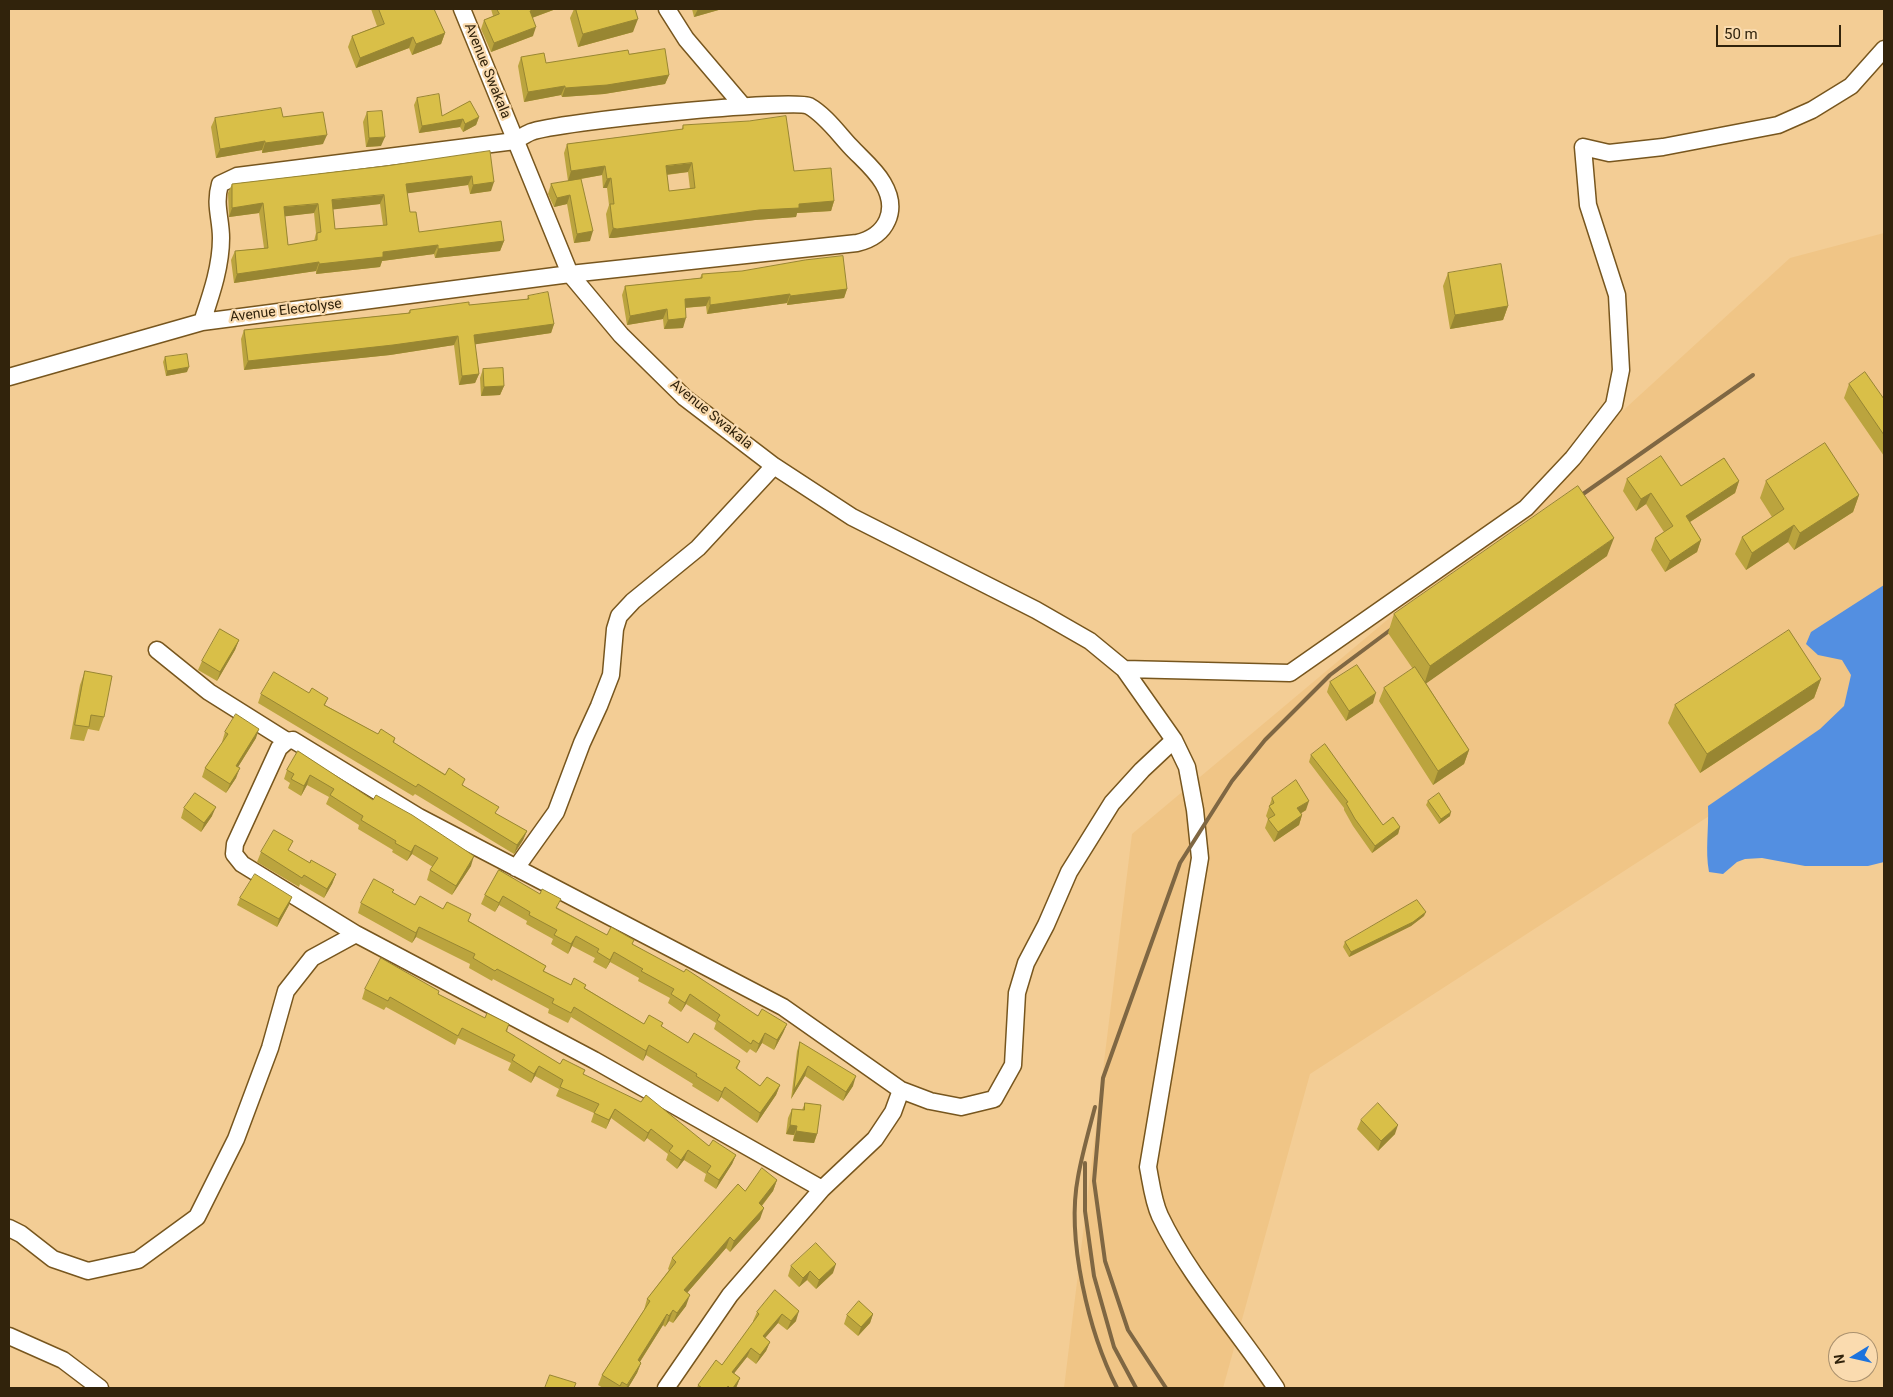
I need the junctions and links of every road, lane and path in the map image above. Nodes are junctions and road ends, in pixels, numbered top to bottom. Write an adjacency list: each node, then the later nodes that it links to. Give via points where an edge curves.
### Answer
1 (462, 9): 5 (street, Avenue Swakala)
2 (667, 9): 4 (street, via 686,39)
3 (1884, 49): 11 (street, via 1851,86 1812,110 1778,125 1663,148 1610,153 1583,146 1588,205 1617,295 1621,370 1614,405 1573,458 1526,508 1290,673)
4 (743, 106): 5 (street, Avenue Electolyse, via 558,126 532,132); 6 (street, Avenue Electolyse, via 808,105 828,121 883,183 890,217 879,234 858,243)
5 (515, 141): 6 (street, Avenue Swakala); 7 (street, Avenue Electolyse, via 237,176 220,184 216,198 222,238 217,278)
6 (570, 274): 7 (street, Avenue Electolyse); 9 (street, Avenue Swakala, via 621,335 685,398)
7 (202, 322): 8 (street, Avenue Electolyse)
8 (9, 377)
9 (774, 466): 11 (street, Avenue Swakala, via 852,517 1036,610 1090,641); 14 (street, via 698,548 619,616 611,675 556,812)
10 (158, 650): 13 (street, via 209,692)
11 (1124, 669): 12 (street, Avenue Swakala)
12 (1174, 740): 16 (street, via 1112,803 1068,872 1026,963 1017,993 1012,1065 994,1099 961,1107 930,1101); 22 (street, Avenue Swakala, via 1187,767 1200,858 1148,1167 1159,1214 1185,1260)
13 (286, 741): 14 (street, via 294,740 419,817); 15 (street, via 275,756 235,844 234,854 242,864)
14 (516, 868): 16 (street, via 783,1007)
15 (356, 934): 17 (street, via 594,1060); 18 (street, via 312,958 286,991 270,1048 236,1139 197,1217 138,1260 88,1271 53,1259)
16 (901, 1090): 17 (street, via 893,1112 875,1139)
17 (822, 1189): 21 (street, via 730,1295)
18 (9, 1228)
19 (9, 1336): 20 (street, via 64,1360)
20 (100, 1388)
21 (666, 1388)
22 (1276, 1388)

